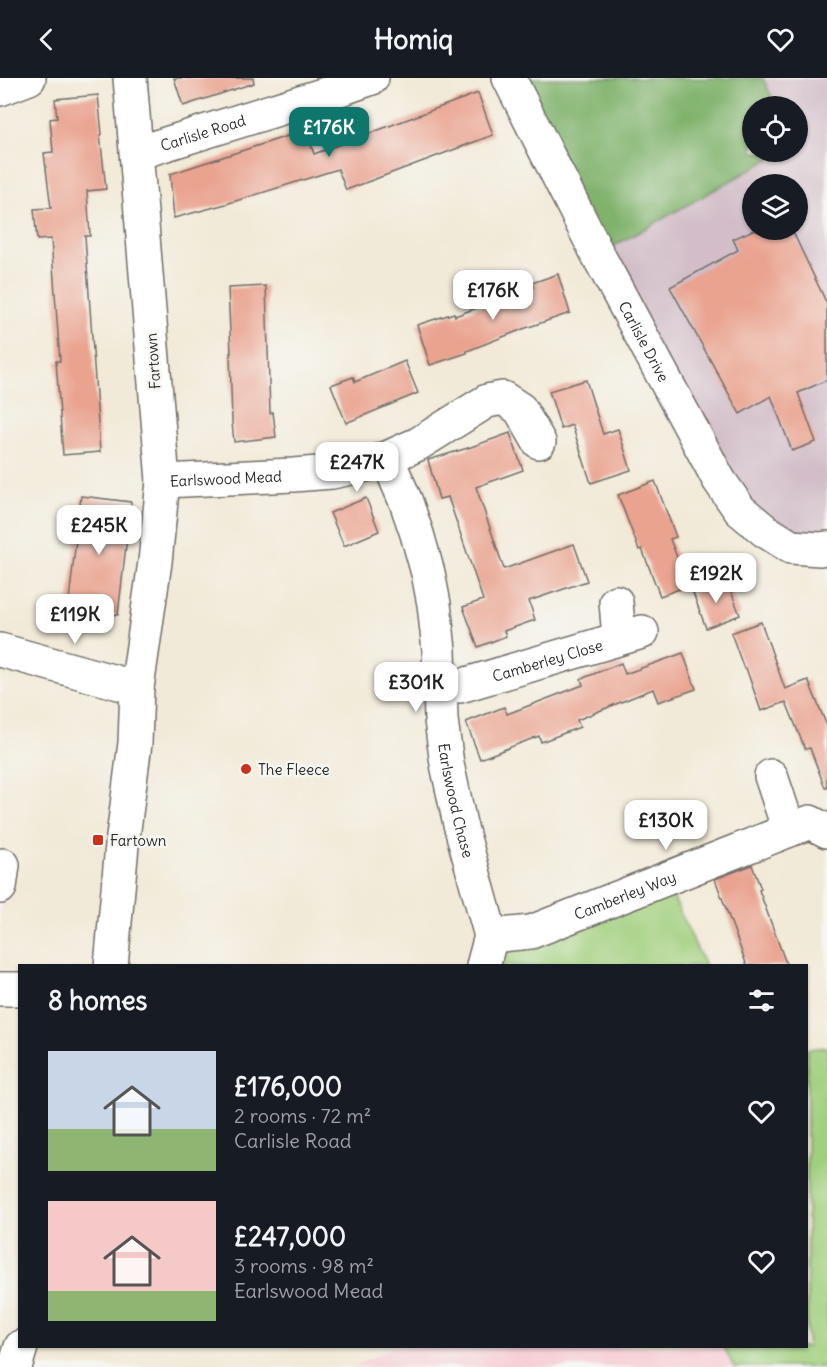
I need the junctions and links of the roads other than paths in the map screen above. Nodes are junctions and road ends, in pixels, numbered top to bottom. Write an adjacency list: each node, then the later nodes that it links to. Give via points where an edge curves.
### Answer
1 (29, 78): 5 (street)
2 (130, 78): 6 (street, Fartown)
3 (372, 78): 6 (street, Carlisle Road)
4 (509, 78): 10 (street, Carlisle Drive, via 718,480 740,510 791,547)
5 (0, 89)
6 (137, 153): 9 (street, Fartown)
7 (539, 442): 8 (street, Earlswood Mead, via 520,409 503,398 487,401 418,444)
8 (387, 458): 9 (street, Earlswood Mead, via 332,472); 13 (street, Earlswood Chase, via 406,502 428,573)
9 (163, 480): 14 (street, Fartown)
10 (827, 548)
11 (616, 602): 13 (street, Camberley Close, via 631,635 460,686)
12 (0, 651): 14 (street)
13 (440, 680): 18 (street, Earlswood Chase, via 447,764)
14 (137, 688): 19 (street, Fartown, via 135,743)
15 (771, 776): 16 (street)
16 (789, 830): 17 (street, Camberley Way, via 810,822); 18 (street, Camberley Way)
17 (827, 831)
18 (487, 951)
19 (111, 964)
20 (18, 988): 21 (street)
21 (0, 989)
22 (21, 1348): 23 (street)
23 (15, 1367)

